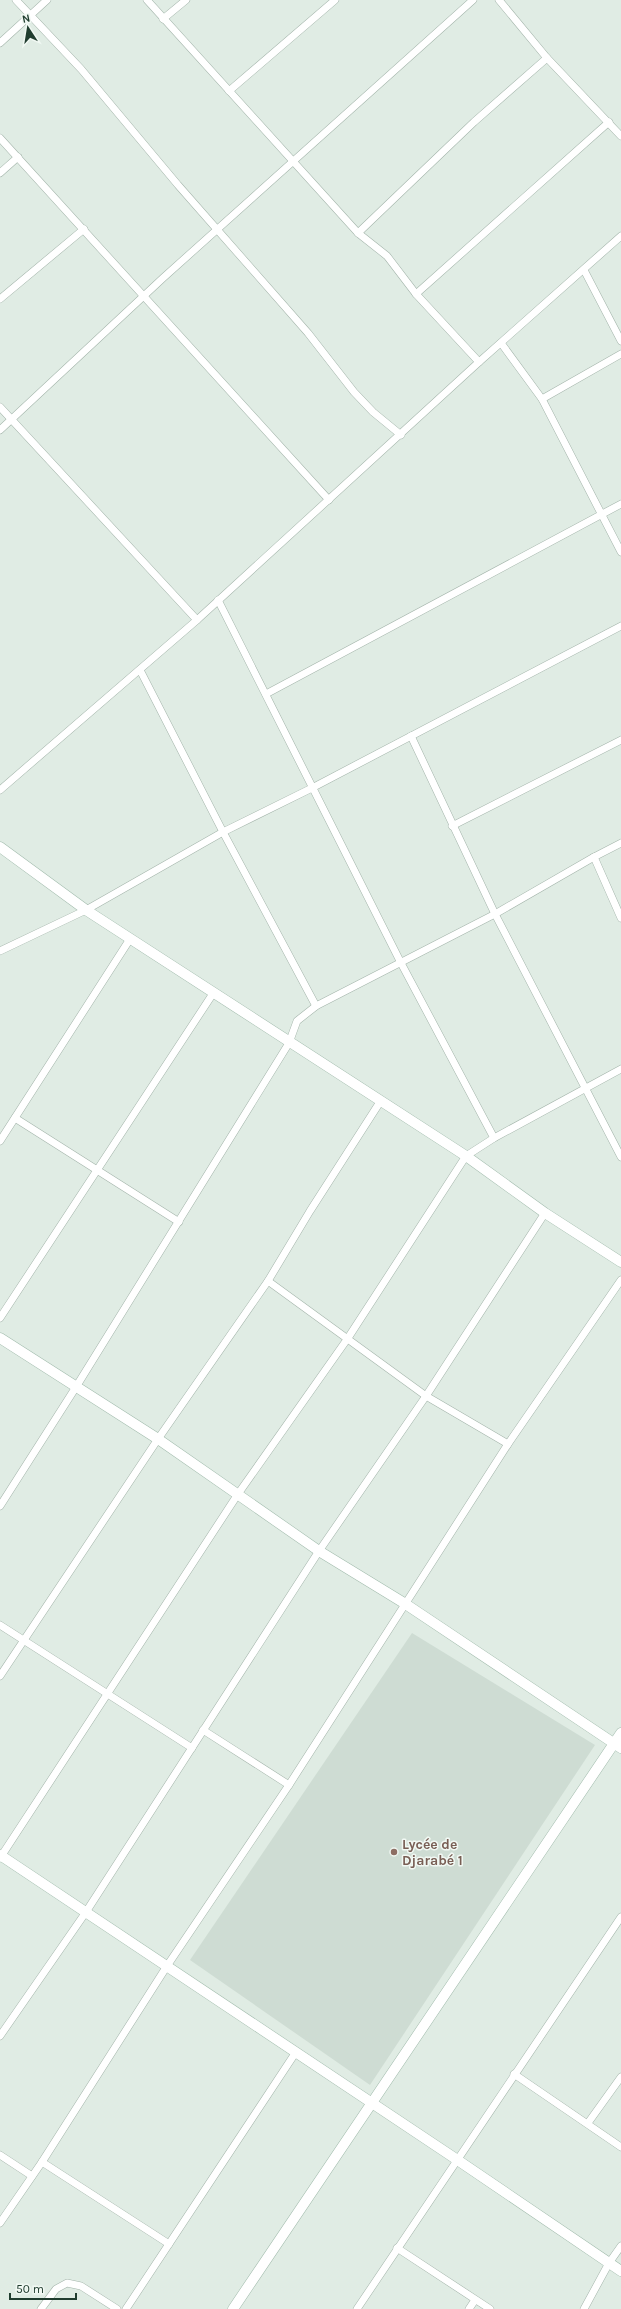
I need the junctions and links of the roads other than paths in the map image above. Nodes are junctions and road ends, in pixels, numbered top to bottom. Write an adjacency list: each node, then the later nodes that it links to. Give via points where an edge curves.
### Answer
1 (16, 0): 8 (street)
2 (47, 0): 8 (street)
3 (147, 0): 9 (street)
4 (186, 0): 9 (street)
5 (335, 0): 12 (street)
6 (472, 0): 17 (street)
7 (499, 0): 11 (street)
8 (31, 16): 10 (street); 20 (street, via 81,69)
9 (163, 19): 12 (street)
10 (0, 43)
11 (547, 58): 13 (street); 21 (street, via 474,122)
12 (229, 91): 17 (street)
13 (609, 122): 14 (street); 24 (street)
14 (621, 136)
15 (0, 138): 16 (street)
16 (18, 157): 18 (street); 19 (street)
17 (292, 161): 20 (street); 21 (street)
18 (0, 173)
19 (84, 229): 25 (street); 26 (street)
20 (218, 230): 25 (street); 35 (street, via 308,333 354,392)
21 (358, 233): 24 (street, via 387,256)
22 (621, 236): 23 (street)
23 (584, 270): 27 (street); 28 (street)
24 (416, 294): 30 (street)
25 (144, 297): 33 (street); 36 (street)
26 (0, 299)
27 (621, 341)
28 (501, 343): 30 (street); 31 (street)
29 (621, 354): 31 (street)
30 (479, 362): 35 (street)
31 (542, 399): 38 (street)
32 (0, 407): 33 (street)
33 (12, 420): 34 (street); 41 (street)
34 (0, 430)
35 (401, 435): 36 (street)
36 (329, 500): 40 (street)
37 (621, 504): 38 (street)
38 (602, 514): 39 (street); 44 (street)
39 (621, 552)
40 (218, 600): 41 (street); 44 (street)
41 (197, 620): 43 (street)
42 (621, 626): 45 (street)
43 (140, 670): 48 (street); 50 (street)
44 (266, 694): 47 (street)
45 (411, 736): 47 (street); 49 (street)
46 (621, 740): 49 (street)
47 (312, 788): 50 (street); 59 (street)
48 (0, 790)
49 (452, 826): 55 (street)
50 (223, 832): 54 (street); 61 (street)
51 (621, 843): 53 (street)
52 (0, 847): 54 (street)
53 (594, 857): 55 (street); 56 (street)
54 (86, 910): 57 (street); 58 (street)
55 (495, 914): 59 (street); 64 (street)
56 (621, 918)
57 (130, 939): 60 (street); 66 (street)
58 (0, 951)
59 (401, 964): 61 (street); 67 (street)
60 (214, 992): 62 (street); 71 (street)
61 (316, 1006): 62 (street, via 297,1021)
62 (289, 1043): 65 (street); 73 (street)
63 (621, 1069): 64 (street)
64 (585, 1087): 67 (street); 70 (street)
65 (380, 1102): 69 (street); 76 (street)
66 (15, 1118): 68 (street); 71 (street)
67 (494, 1138): 69 (street)
68 (0, 1140)
69 (466, 1156): 72 (street); 79 (street)
70 (621, 1157)
71 (98, 1170): 73 (street); 77 (street)
72 (545, 1213): 74 (street); 81 (street)
73 (180, 1222): 80 (street)
74 (621, 1262)
75 (621, 1280): 83 (street)
76 (268, 1281): 79 (street); 82 (street)
77 (0, 1318)
78 (0, 1338): 80 (street)
79 (348, 1338): 81 (street); 84 (street)
80 (76, 1387): 82 (street); 85 (street)
81 (426, 1396): 83 (street); 86 (street)
82 (158, 1439): 84 (street); 89 (street)
83 (508, 1444): 87 (street)
84 (238, 1494): 86 (street); 91 (street)
85 (0, 1506)
86 (319, 1552): 87 (street); 92 (street)
87 (404, 1603): 94 (street); 96 (street)
88 (0, 1625): 89 (street)
89 (24, 1641): 90 (street); 91 (street)
90 (0, 1676)
91 (107, 1692): 95 (street); 97 (street)
92 (203, 1730): 95 (street); 96 (street)
93 (621, 1733): 94 (street)
94 (617, 1746): 105 (street)
95 (192, 1748): 98 (street)
96 (289, 1785): 100 (street)
97 (0, 1856): 98 (street)
98 (86, 1912): 100 (street); 101 (street)
99 (621, 1917): 103 (street)
100 (168, 1966): 102 (street); 110 (street)
101 (0, 2036)
102 (296, 2052): 105 (street); 113 (street)
103 (514, 2074): 106 (street); 109 (street)
104 (621, 2077): 106 (street)
105 (371, 2102): 109 (street); 122 (street)
106 (588, 2123): 107 (street)
107 (621, 2147)
108 (0, 2155): 111 (street)
109 (456, 2159): 115 (street); 116 (street)
110 (42, 2162): 111 (street); 113 (street)
111 (32, 2176): 112 (street)
112 (0, 2223)
113 (169, 2244): 121 (street)
114 (621, 2246): 116 (street)
115 (397, 2248): 118 (street); 123 (street)
116 (609, 2263): 117 (street); 126 (street)
117 (621, 2271)
118 (475, 2300): 124 (street); 125 (street)
119 (41, 2309): 120 (street, via 56,2289 67,2283 81,2286)
120 (117, 2309)
121 (126, 2309)
122 (233, 2309)
123 (357, 2309)
124 (469, 2309)
125 (490, 2309)
126 (584, 2309)

